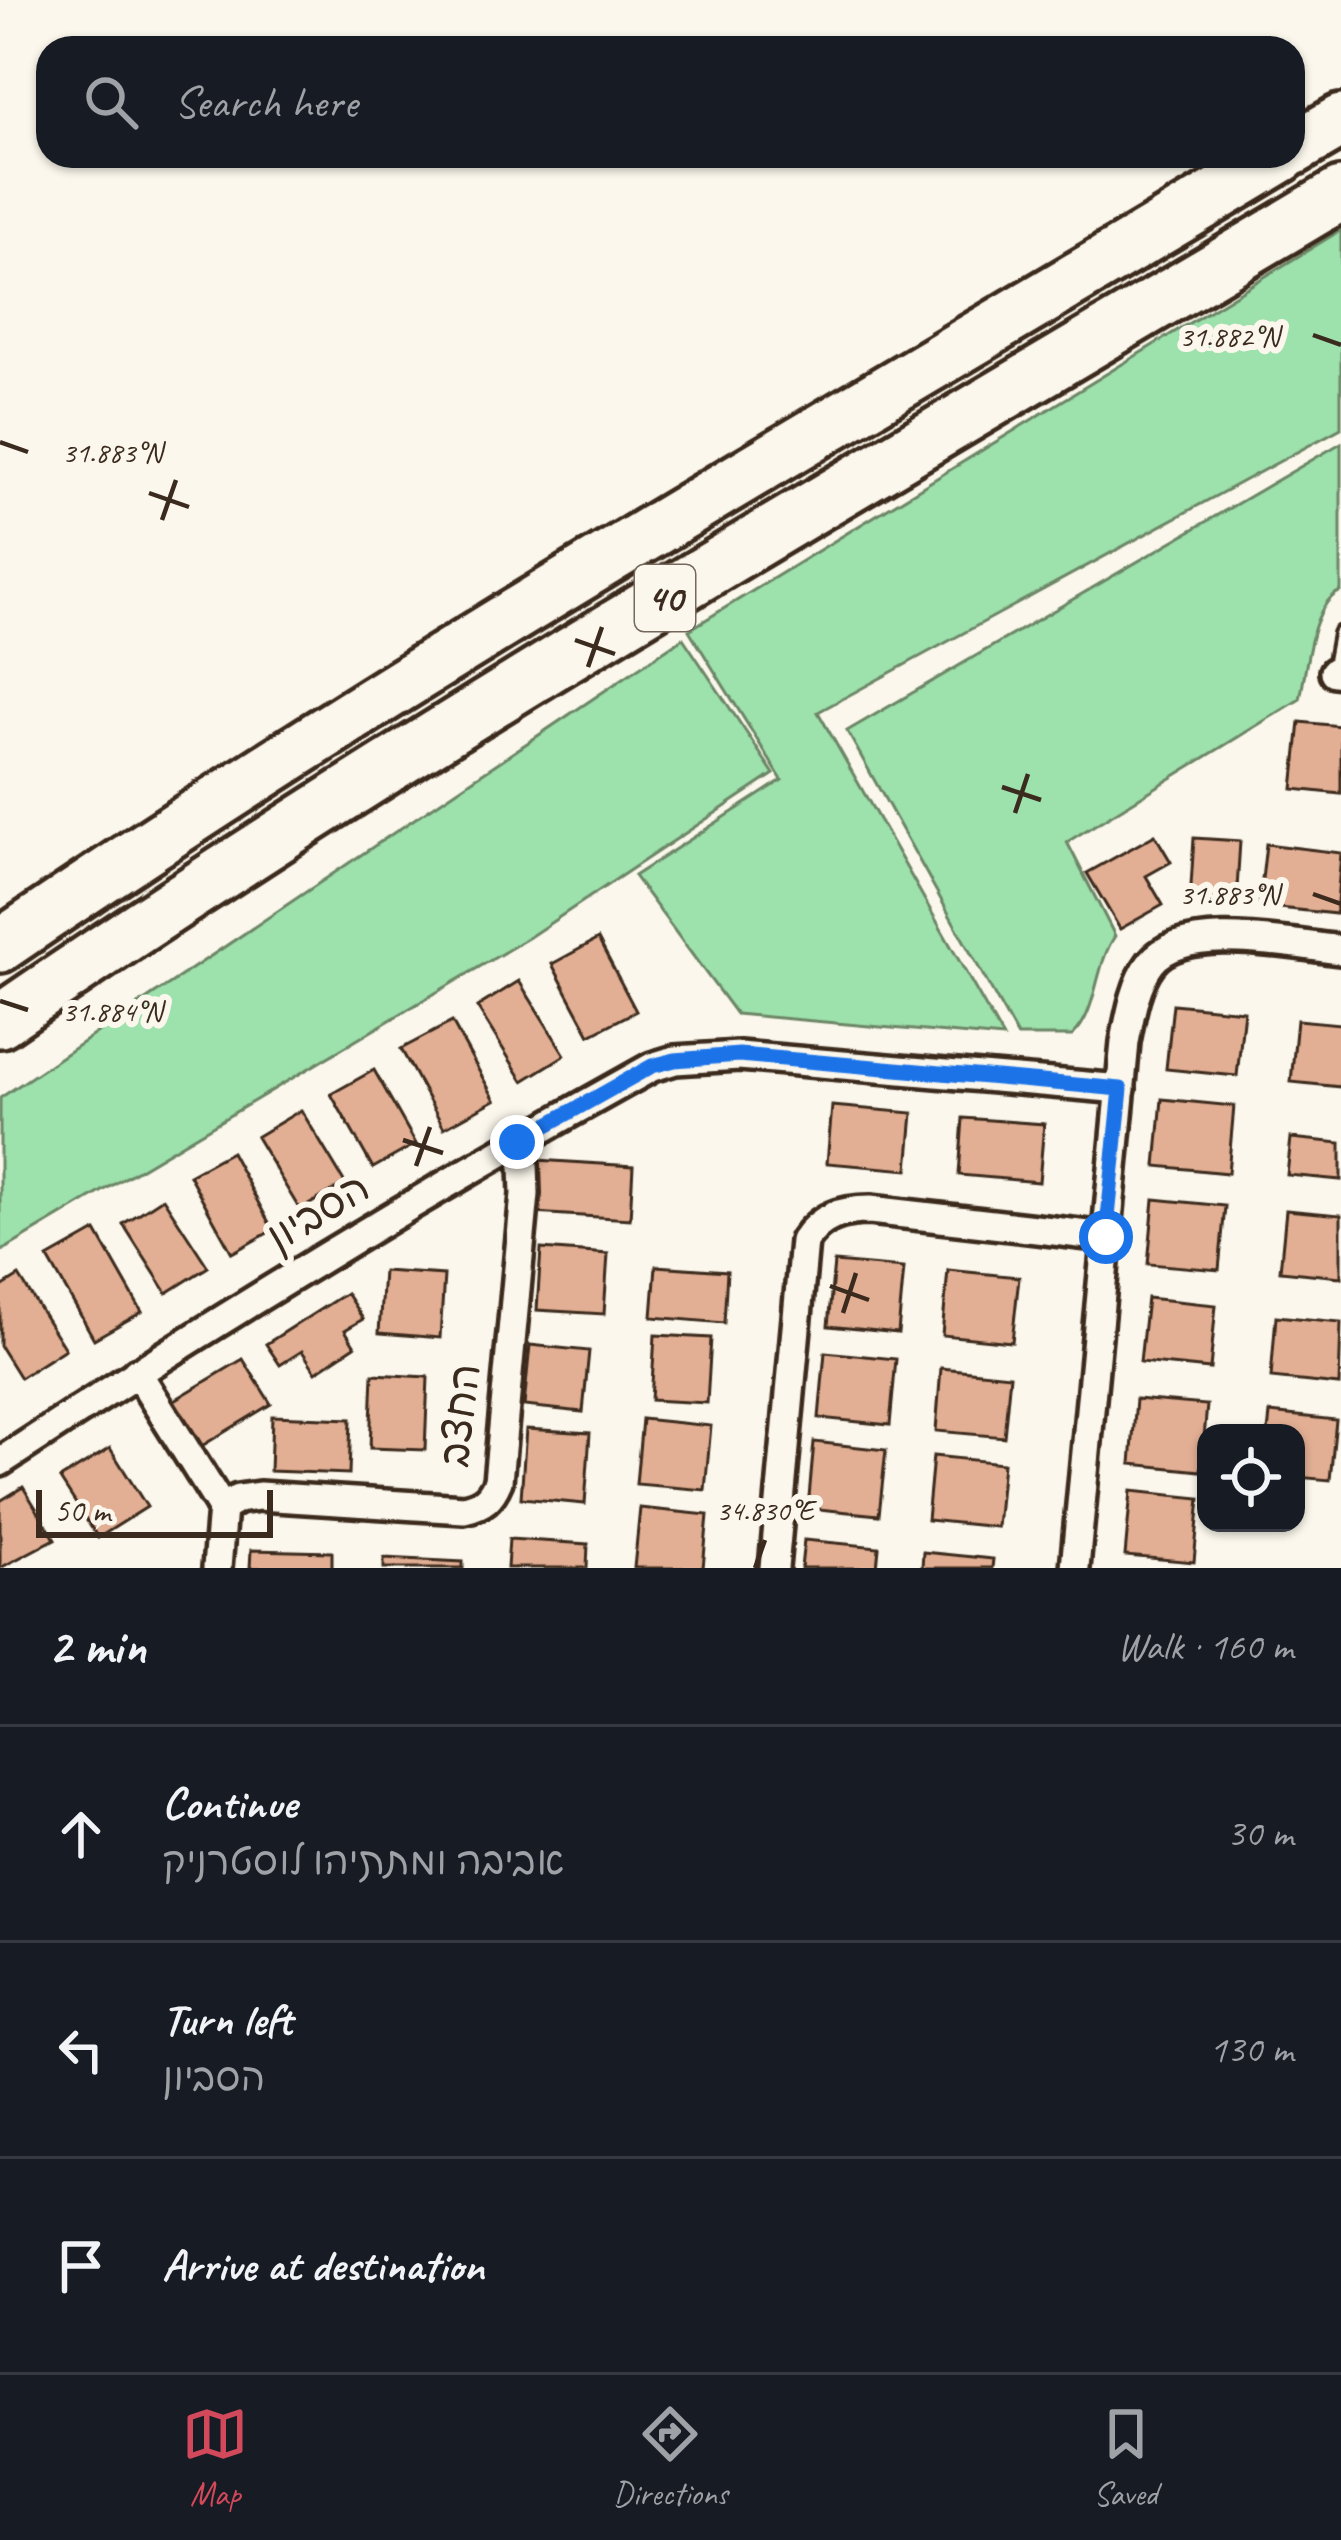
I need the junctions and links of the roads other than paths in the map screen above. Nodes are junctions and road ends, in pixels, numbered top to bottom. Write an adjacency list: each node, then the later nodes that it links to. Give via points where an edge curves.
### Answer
1 (1341, 121): 2 (highway)
2 (1305, 142)
3 (1262, 168): 7 (highway, 40, via 502,623)
4 (1341, 194): 9 (highway, 40, via 535,676)
5 (1341, 634): 6 (lane)
6 (1338, 673)
7 (0, 946)
8 (1341, 950): 10 (street, via 1231,939 1167,948 1151,963 1130,1015)
9 (0, 1021)
10 (1121, 1089): 11 (street, הסביון, via 710,1057 652,1066); 12 (street)
11 (517, 1142): 13 (street, הסביון); 15 (street, החצב, via 525,1194 492,1496 464,1509 259,1496)
12 (1106, 1237): 17 (street, via 870,1210 846,1210 814,1227 804,1241); 18 (street)
13 (137, 1372): 14 (street, הסביון); 15 (street)
14 (0, 1462)
15 (222, 1508): 16 (street)
16 (217, 1568)
17 (774, 1568)
18 (1075, 1568)

